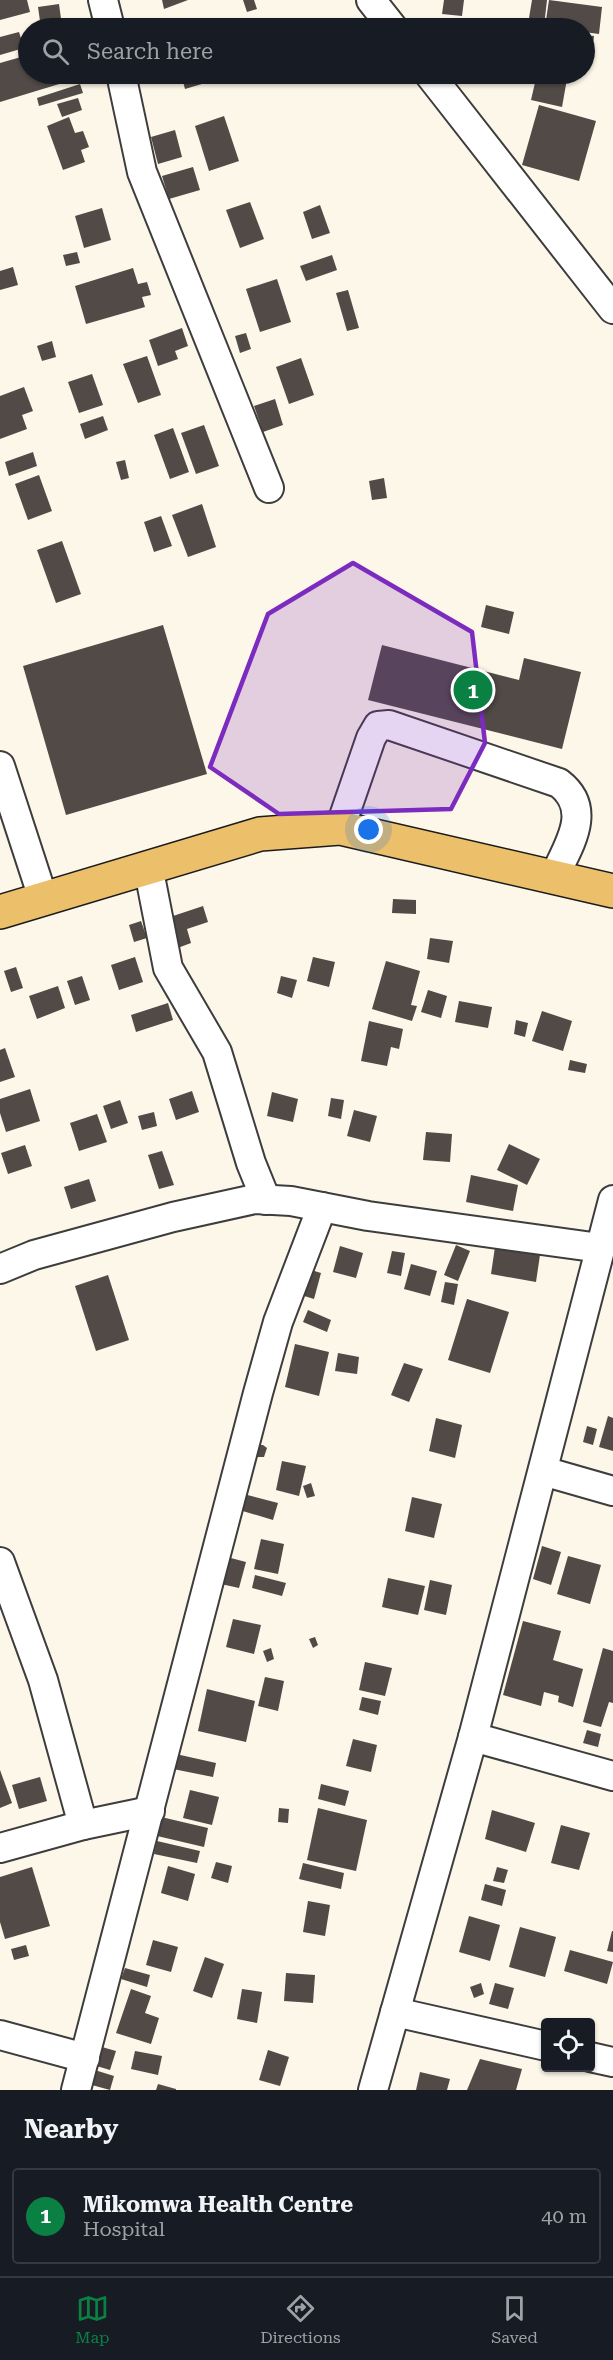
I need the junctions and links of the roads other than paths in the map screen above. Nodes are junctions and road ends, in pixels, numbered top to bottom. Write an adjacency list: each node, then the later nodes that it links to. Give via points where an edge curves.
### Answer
1 (103, 0): 3 (street)
2 (371, 0): 4 (street)
3 (108, 18)
4 (385, 18)
5 (123, 84): 8 (street, via 142,172)
6 (437, 84): 7 (street)
7 (613, 309)
8 (269, 488)
9 (0, 766): 14 (street)
10 (340, 828): 11 (main road, via 260,834); 12 (main road); 12 (street, via 371,738 378,726 390,725 559,783 567,790 577,808 577,822)
11 (148, 866): 14 (main road); 16 (street, via 168,968 217,1052)
12 (554, 877): 13 (main road)
13 (613, 891)
14 (43, 898): 15 (main road)
15 (0, 912)
16 (266, 1200): 18 (street, via 291,1200); 20 (street, via 173,1217 34,1255)
17 (612, 1206): 19 (street)
18 (322, 1207): 19 (street); 26 (street, via 278,1322)
19 (600, 1248): 21 (street)
20 (0, 1269)
21 (543, 1471): 22 (street); 24 (street)
22 (613, 1491)
23 (0, 1562): 27 (street, via 43,1680)
24 (473, 1737): 25 (street); 29 (street)
25 (613, 1776)
26 (150, 1811): 27 (street); 32 (street)
27 (83, 1825): 28 (street)
28 (0, 1848)
29 (396, 2012): 31 (street); 36 (street)
30 (0, 2035): 32 (street)
31 (541, 2045)
32 (85, 2058): 35 (street)
33 (595, 2058): 34 (street)
34 (613, 2062)
35 (76, 2090)
36 (373, 2090)

